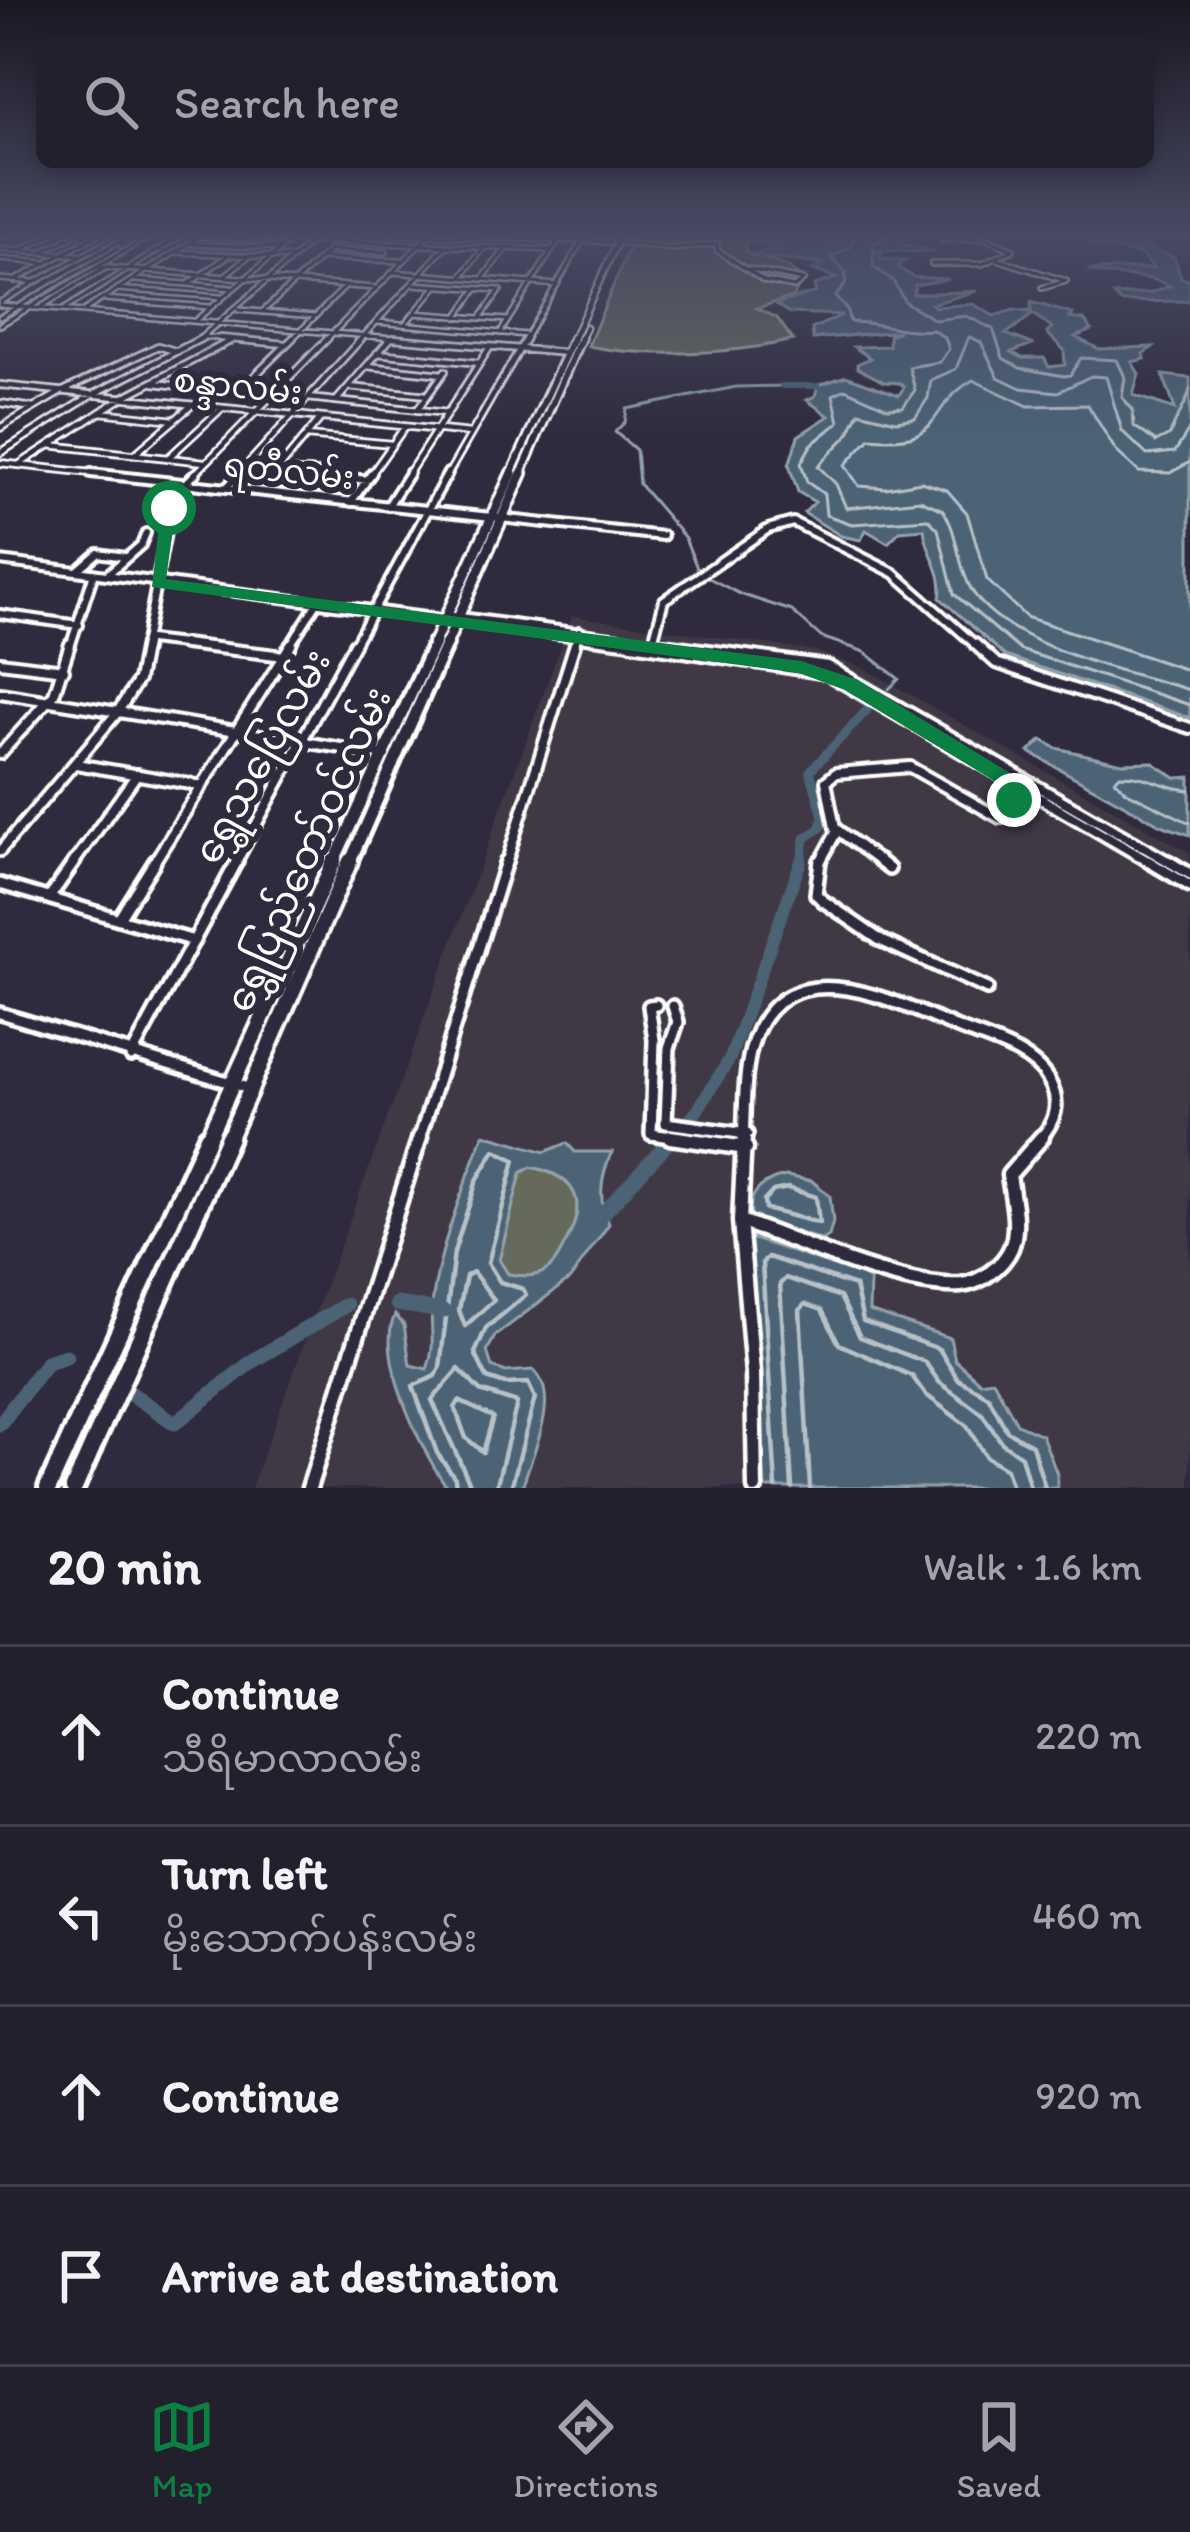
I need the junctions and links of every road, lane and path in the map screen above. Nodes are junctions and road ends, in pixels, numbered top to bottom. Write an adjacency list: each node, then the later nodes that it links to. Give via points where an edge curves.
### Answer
1 (3, 303): 20 (street)
2 (23, 303): 20 (street)
3 (36, 303): 21 (street)
4 (47, 303): 23 (street)
5 (73, 303): 25 (street)
6 (95, 303): 26 (street)
7 (162, 303): 22 (street)
8 (215, 303): 22 (street)
9 (242, 303): 24 (street)
10 (271, 303): 27 (street)
11 (329, 303): 29 (street)
12 (362, 303): 40 (street)
13 (393, 303): 35 (street)
14 (422, 303): 28 (street)
15 (466, 303): 30 (street)
16 (491, 303): 31 (street)
17 (517, 303): 32 (street)
18 (546, 303): 41 (street, ရွှေသပြေလမ်း)
19 (593, 303): 51 (main road, ရွှေပြည်တော်ဝင်လမ်း)
20 (19, 306): 21 (street); 33 (street)
21 (30, 307): 23 (street); 33 (street)
22 (211, 307): 34 (street)
23 (40, 308): 25 (street)
24 (236, 309): 27 (street); 36 (street)
25 (63, 310): 26 (street)
26 (84, 311): 34 (street)
27 (262, 312): 29 (street)
28 (414, 313): 30 (street); 37 (street)
29 (316, 316): 38 (street)
30 (457, 316): 31 (street)
31 (481, 318): 32 (street)
32 (507, 320): 39 (street)
33 (0, 321)
34 (194, 321): 36 (street)
35 (376, 322): 37 (street); 42 (street)
36 (220, 324): 38 (street); 43 (street)
37 (405, 324): 39 (street)
38 (301, 331): 40 (street); 46 (street)
39 (500, 333): 41 (street)
40 (333, 334): 42 (street); 63 (street)
41 (527, 335): 48 (street, ရွှေသပြေလမ်း)
42 (362, 336): 44 (street); 65 (street)
43 (204, 337): 45 (street); 49 (street)
44 (390, 338): 47 (street); 50 (street)
45 (232, 340): 46 (street); 56 (street)
46 (286, 344): 60 (street)
47 (490, 347): 48 (street); 53 (street)
48 (518, 349): 51 (street); 81 (street, ရွှေသပြေလမ်း)
49 (178, 352): 59 (street, via 158,346); 61 (street)
50 (377, 353): 52 (street); 54 (street)
51 (571, 354): 99 (main road, ရွှေပြည်တော်ဝင်လမ်း)
52 (452, 360): 53 (street); 55 (street)
53 (480, 362): 74 (street)
54 (366, 366): 55 (street); 58 (street)
55 (443, 374): 62 (street)
56 (154, 383): 60 (street); 64 (street)
57 (0, 386): 59 (street, စန္ဒာလမ်း)
58 (349, 387): 62 (street); 66 (street)
59 (62, 392): 61 (street, စန္ဒာလမ်း); 69 (street)
60 (238, 392): 63 (street)
61 (92, 395): 64 (street, စန္ဒာလမ်း); 85 (street)
62 (428, 395): 71 (street)
63 (272, 396): 73 (street)
64 (122, 398): 68 (street, စန္ဒာလမ်း); 72 (street)
65 (306, 398): 66 (street); 75 (street)
66 (336, 401): 71 (street)
67 (0, 403): 69 (street)
68 (192, 405): 70 (street, စန္ဒာလမ်း); 77 (street)
69 (34, 408): 79 (street)
70 (222, 408): 73 (street, စန္ဒာလမ်း); 87 (street)
71 (417, 410): 74 (street)
72 (100, 412): 77 (street); 84 (street)
73 (256, 412): 75 (street, စန္ဒာလမ်း); 89 (street)
74 (447, 413): 80 (street)
75 (291, 415): 76 (street, စန္ဒာလမ်း); 91 (street)
76 (321, 418): 78 (street, စန္ဒာလမ်း); 82 (street)
77 (175, 420): 86 (street)
78 (405, 427): 80 (street, စန္ဒာလမ်း); 83 (street)
79 (0, 428)
80 (436, 430): 81 (street, စန္ဒာလမ်း); 97 (street)
81 (471, 434): 98 (street, ရွှေသပြေလမ်း)
82 (307, 436): 83 (street); 92 (street)
83 (393, 444): 93 (street)
84 (49, 445): 86 (street); 90 (street)
85 (0, 453)
86 (135, 454): 87 (street)
87 (168, 458): 89 (street)
88 (0, 463): 90 (street, ရတီလမ်း)
89 (206, 463): 94 (street)
90 (19, 465): 94 (street, ရတီလမ်း)
91 (246, 466): 92 (street); 95 (street)
92 (278, 470): 93 (street)
93 (367, 480): 96 (street)
94 (184, 484): 95 (street, ရတီလမ်း); 100 (street, via 169,508)
95 (226, 488): 96 (street, ရတီလမ်း)
96 (352, 502): 97 (street, ရတီလမ်း)
97 (388, 506): 98 (street, ရတီလမ်း)
98 (427, 510): 99 (street, ရတီလမ်း); 109 (street, ရွှေသပြေလမ်း)
99 (497, 518): 101 (street, ရတီလမ်း); 111 (main road, ရွှေပြည်တော်ဝင်လမ်း)
100 (167, 536): 102 (street, via 145,536); 107 (street)
101 (663, 536)
102 (127, 557): 104 (street, via 98,553); 106 (street)
103 (0, 561): 104 (street)
104 (77, 571): 105 (street)
105 (94, 573): 106 (street); 112 (street)
106 (107, 574): 107 (street)
107 (158, 583): 108 (street); 114 (street)
108 (317, 603): 109 (street); 116 (street)
109 (375, 611): 111 (street); 124 (street, ရွှေသပြေလမ်း)
110 (0, 614): 112 (street)
111 (452, 619): 113 (street); 126 (main road, ရွှေပြည်တော်ဝင်လမ်း)
112 (79, 625): 118 (street)
113 (577, 635): 115 (street); 151 (street)
114 (148, 640): 116 (street); 121 (street, via 138,680)
115 (652, 644): 122 (street, via 664,600 768,529 797,523 894,573 996,663); 130 (street, via 827,674); 134 (street, via 828,666)
116 (284, 656): 123 (street)
117 (0, 662): 118 (street)
118 (64, 670): 120 (street)
119 (0, 693): 120 (street)
120 (49, 702): 121 (street); 125 (street)
121 (116, 713): 123 (street); 127 (street)
122 (1190, 728)
123 (236, 732): 124 (street); 129 (street)
124 (304, 743): 126 (street); 139 (street, ရွှေသပြေလမ်း)
125 (0, 754)
126 (391, 756): 145 (main road, ရွှေပြည်တော်ဝင်လမ်း); 146 (main road, ရွှေပြည်တော်ဝင်လမ်း)
127 (74, 764): 128 (street); 132 (street)
128 (137, 774): 129 (street); 137 (street)
129 (202, 785): 138 (street)
130 (1026, 789): 131 (street, via 1000,818 910,767 836,773 826,781); 136 (street)
131 (837, 831): 133 (street); 140 (street, via 818,862 816,894 880,940)
132 (0, 851)
133 (889, 869)
134 (1190, 874)
135 (0, 884): 137 (street)
136 (1190, 886)
137 (49, 898): 138 (street)
138 (119, 918): 139 (street)
139 (194, 940): 144 (street, ရွှေသပြေလမ်း)
140 (987, 989)
141 (656, 1005): 147 (street, via 646,1013 655,1040 651,1134)
142 (673, 1006): 147 (street, via 666,1123)
143 (0, 1013): 144 (street)
144 (131, 1056): 145 (street)
145 (235, 1085): 146 (street); 149 (main road, ရွှေပြည်တော်ဝင်လမ်း)
146 (253, 1089): 150 (main road, ရွှေပြည်တော်ဝင်လမ်း)
147 (746, 1141): 148 (street); 148 (street, via 755,1036 784,997 809,988 882,996 1024,1056 1044,1069 1056,1113 1009,1175 1012,1245 980,1280 923,1281)
148 (740, 1221): 152 (street)
149 (48, 1488)
150 (74, 1488)
151 (309, 1488)
152 (755, 1488)

